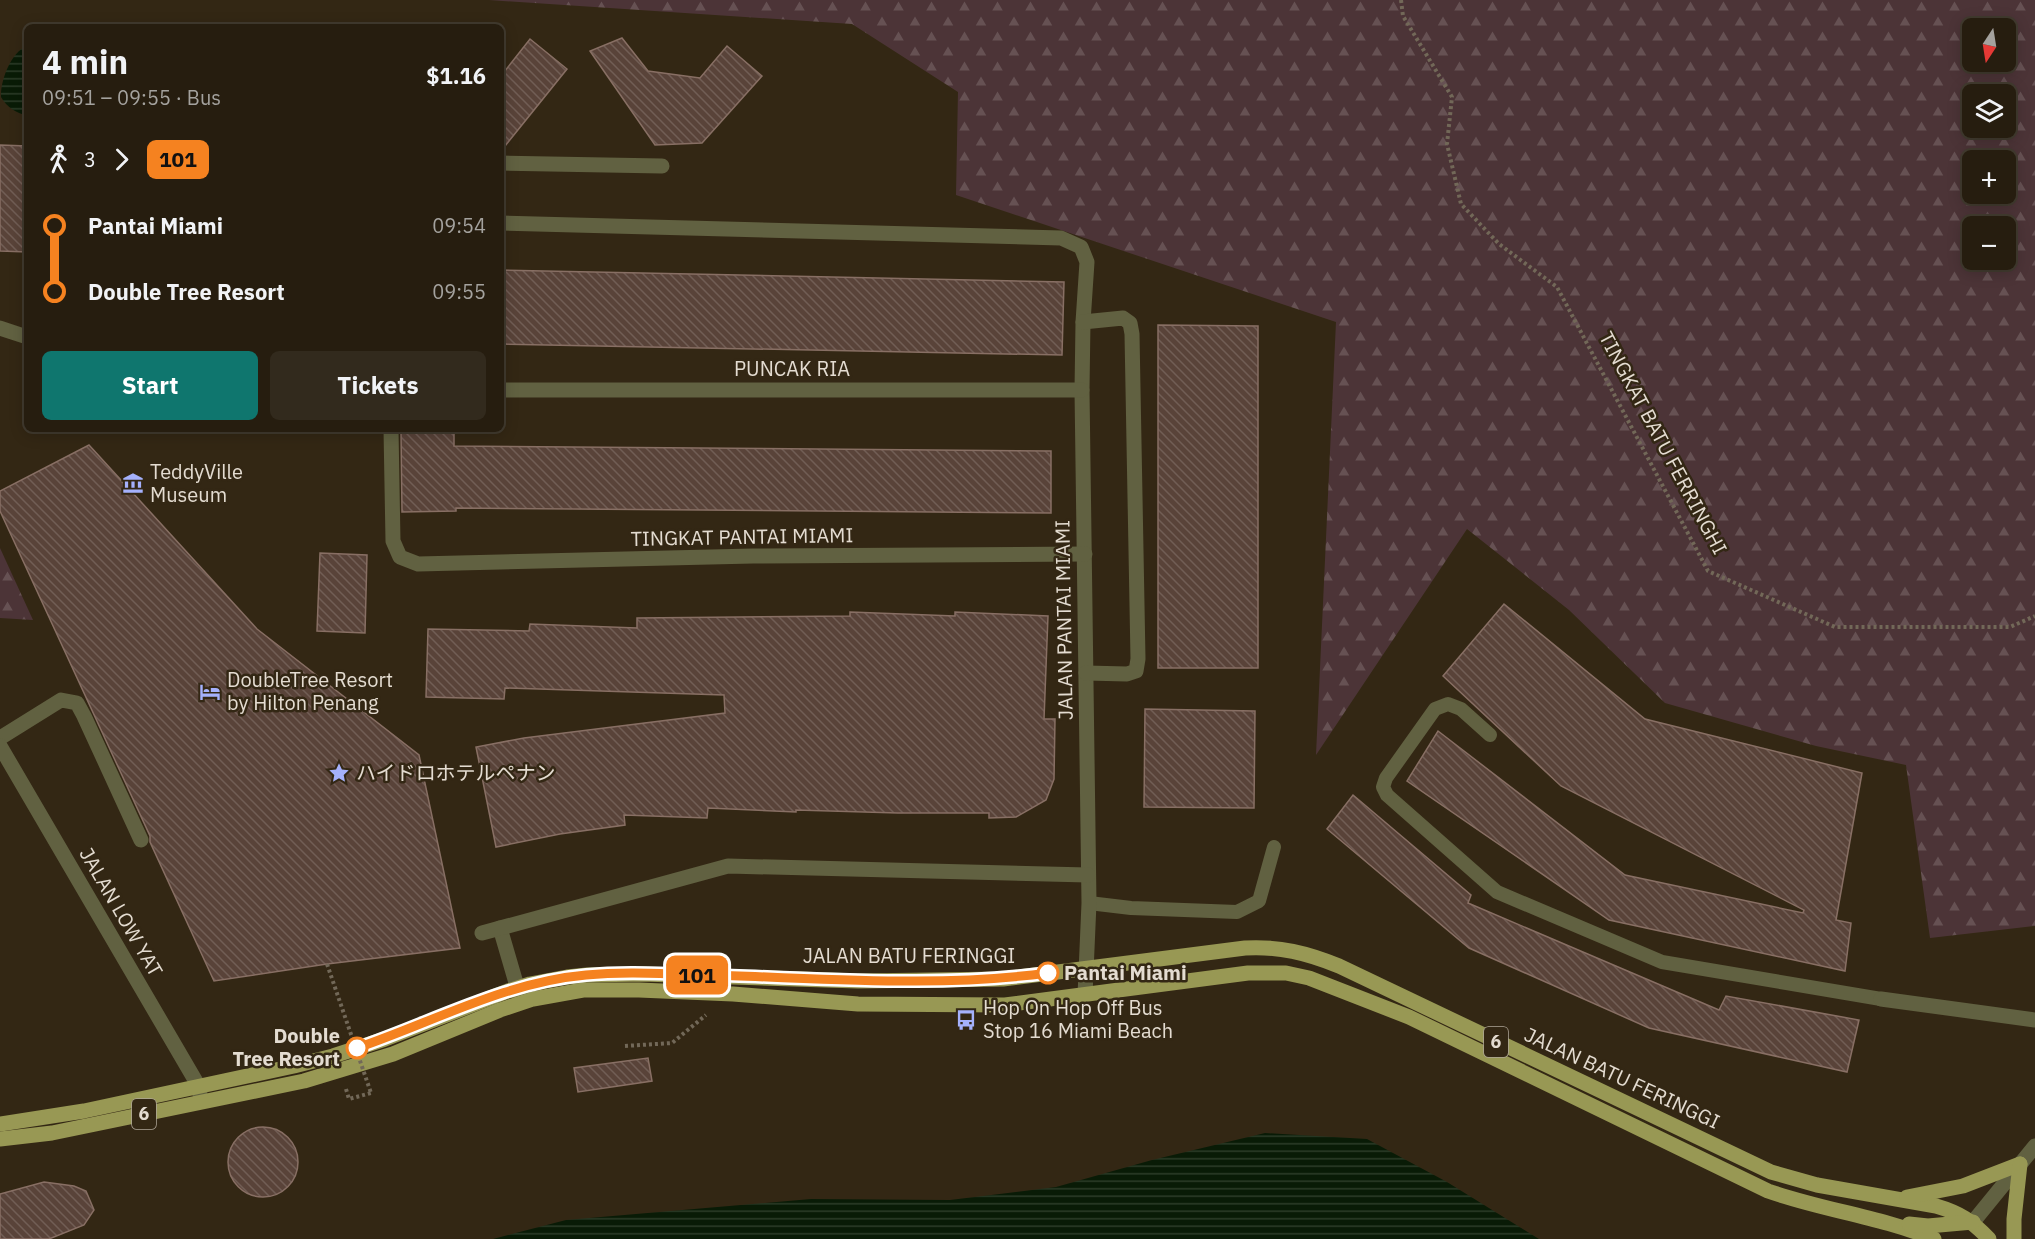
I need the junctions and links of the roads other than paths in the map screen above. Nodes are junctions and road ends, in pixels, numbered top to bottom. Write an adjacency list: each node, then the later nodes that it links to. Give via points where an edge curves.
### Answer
1 (504, 163): 2 (street)
2 (662, 166)
3 (504, 223): 4 (street, JALAN PANTAI MIAMI, via 1061,238 1081,247 1087,262)
4 (1083, 322): 8 (street, JALAN PANTAI MIAMI); 11 (street, via 1123,318 1130,324 1132,334 1138,659 1136,671 1127,674)
5 (0, 328): 6 (street)
6 (24, 336)
7 (504, 390): 8 (street, PUNCAK RIA)
8 (1082, 390): 10 (street, JALAN PANTAI MIAMI)
9 (391, 432): 10 (street, TINGKAT PANTAI MIAMI, via 393,541 400,557 418,564 741,556)
10 (1085, 554): 11 (street, JALAN PANTAI MIAMI)
11 (1086, 673): 17 (street, JALAN PANTAI MIAMI)
12 (1491, 735): 24 (lane, via 1461,709 1448,704 1435,709 1383,787 1387,795 1497,892 1662,962)
13 (0, 738): 15 (street, via 61,700 77,703)
14 (0, 746): 26 (street, JALAN LOW YAT)
15 (141, 840)
16 (1274, 848): 18 (lane, via 1259,901 1237,912)
17 (1088, 875): 18 (street, JALAN PANTAI MIAMI); 19 (street, via 728,866)
18 (1089, 903): 21 (street, JALAN PANTAI MIAMI)
19 (500, 928): 20 (street); 22 (street)
20 (482, 933)
21 (1086, 968): 22 (main road, JALAN BATU FERINGGI / 6, via 1003,979 858,981 723,975 587,975 530,984); 23 (street, JALAN PANTAI MIAMI); 32 (main road, JALAN BATU FERINGGI / 6, via 1245,948 1288,949 1313,955 1771,1172 1817,1185)
22 (520, 995): 23 (main road, JALAN BATU FERINGGI / 6, via 639,990 858,1004 993,1005); 26 (main road, JALAN BATU FERINGGI / 6, via 333,1056); 27 (main road, JALAN BATU FERINGGI / 6, via 393,1054 304,1081)
23 (1085, 995): 33 (main road, JALAN BATU FERINGGI / 6, via 1248,974 1286,973 1310,978 1409,1017 1768,1191)
24 (1881, 999): 25 (street)
25 (2035, 1020)
26 (198, 1085): 27 (street, JALAN LOW YAT); 28 (main road, JALAN BATU FERINGGI / 6, via 84,1111)
27 (202, 1101): 29 (main road, JALAN BATU FERINGGI / 6, via 52,1133)
28 (0, 1124)
29 (0, 1139)
30 (2035, 1146): 31 (street)
31 (2020, 1164): 32 (main road, via 1963,1186); 34 (street); 38 (main road)
32 (1895, 1198): 34 (main road, JALAN BATU FERINGGI / 6, via 1954,1211)
33 (1879, 1222): 34 (main road, via 1928,1226); 35 (main road, JALAN BATU FERINGGI / 6)
34 (1973, 1222): 36 (main road); 37 (main road, JALAN BATU FERINGGI / 6)
35 (1934, 1239)
36 (1975, 1239)
37 (1989, 1239)
38 (2014, 1239)

